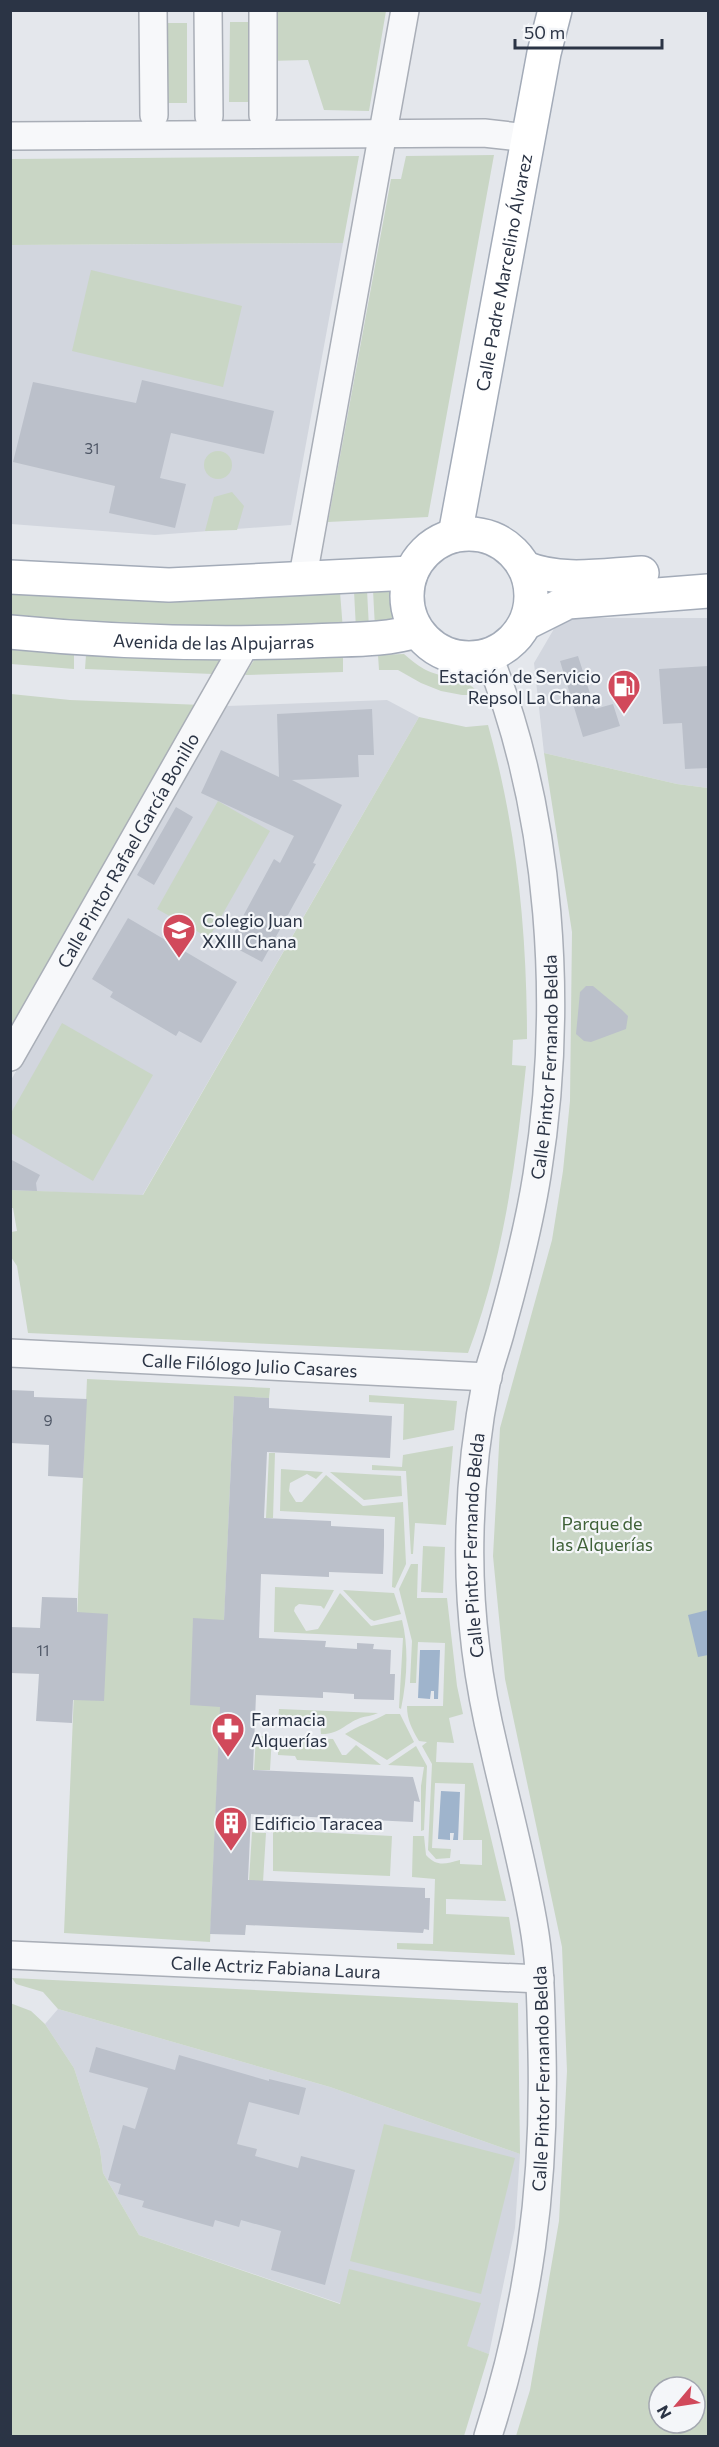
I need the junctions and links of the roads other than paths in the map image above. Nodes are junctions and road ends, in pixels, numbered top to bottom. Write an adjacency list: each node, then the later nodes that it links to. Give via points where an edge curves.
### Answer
1 (153, 10): 7 (street)
2 (208, 10): 8 (street)
3 (263, 10): 6 (street)
4 (405, 10): 9 (street)
5 (555, 10): 11 (main road, Calle Padre Marcelino Álvarez)
6 (263, 115)
7 (154, 116)
8 (209, 116)
9 (382, 133): 10 (street); 11 (street, via 484,133); 17 (street)
10 (10, 136)
11 (528, 138): 12 (main road, Calle Padre Marcelino Álvarez)
12 (454, 535): 13 (main road, via 475,533 492,538 510,548); 15 (main road, via 432,545)
13 (525, 568): 14 (main road, via 544,576 572,577); 19 (main road, via 532,594)
14 (708, 569)
15 (411, 573): 17 (main road); 20 (main road, via 406,590)
16 (10, 577): 17 (main road, via 169,585)
17 (305, 579)
18 (708, 591): 19 (main road, via 568,602)
19 (526, 623): 23 (main road, via 508,647)
20 (416, 631): 22 (main road, Avenida de las Alpujarras, via 371,638); 23 (main road, via 431,647 448,656 469,660)
21 (10, 632): 22 (main road, Avenida de las Alpujarras, via 81,639)
22 (246, 643): 24 (street, Calle Pintor Rafael García Bonillo)
23 (489, 657): 26 (street, Calle Pintor Fernando Belda, via 525,773 540,859 548,938 550,1021 547,1095 537,1176 519,1263)
24 (10, 1057)
25 (10, 1353): 26 (street, Calle Filólogo Julio Casares)
26 (488, 1377): 28 (street, Calle Pintor Fernando Belda, via 475,1453 470,1532 472,1620 492,1743 523,1864)
27 (10, 1955): 28 (street, Calle Actriz Fabiana Laura)
28 (540, 1979): 29 (street, Calle Pintor Fernando Belda, via 543,2107 536,2219 525,2299)
29 (488, 2436)

